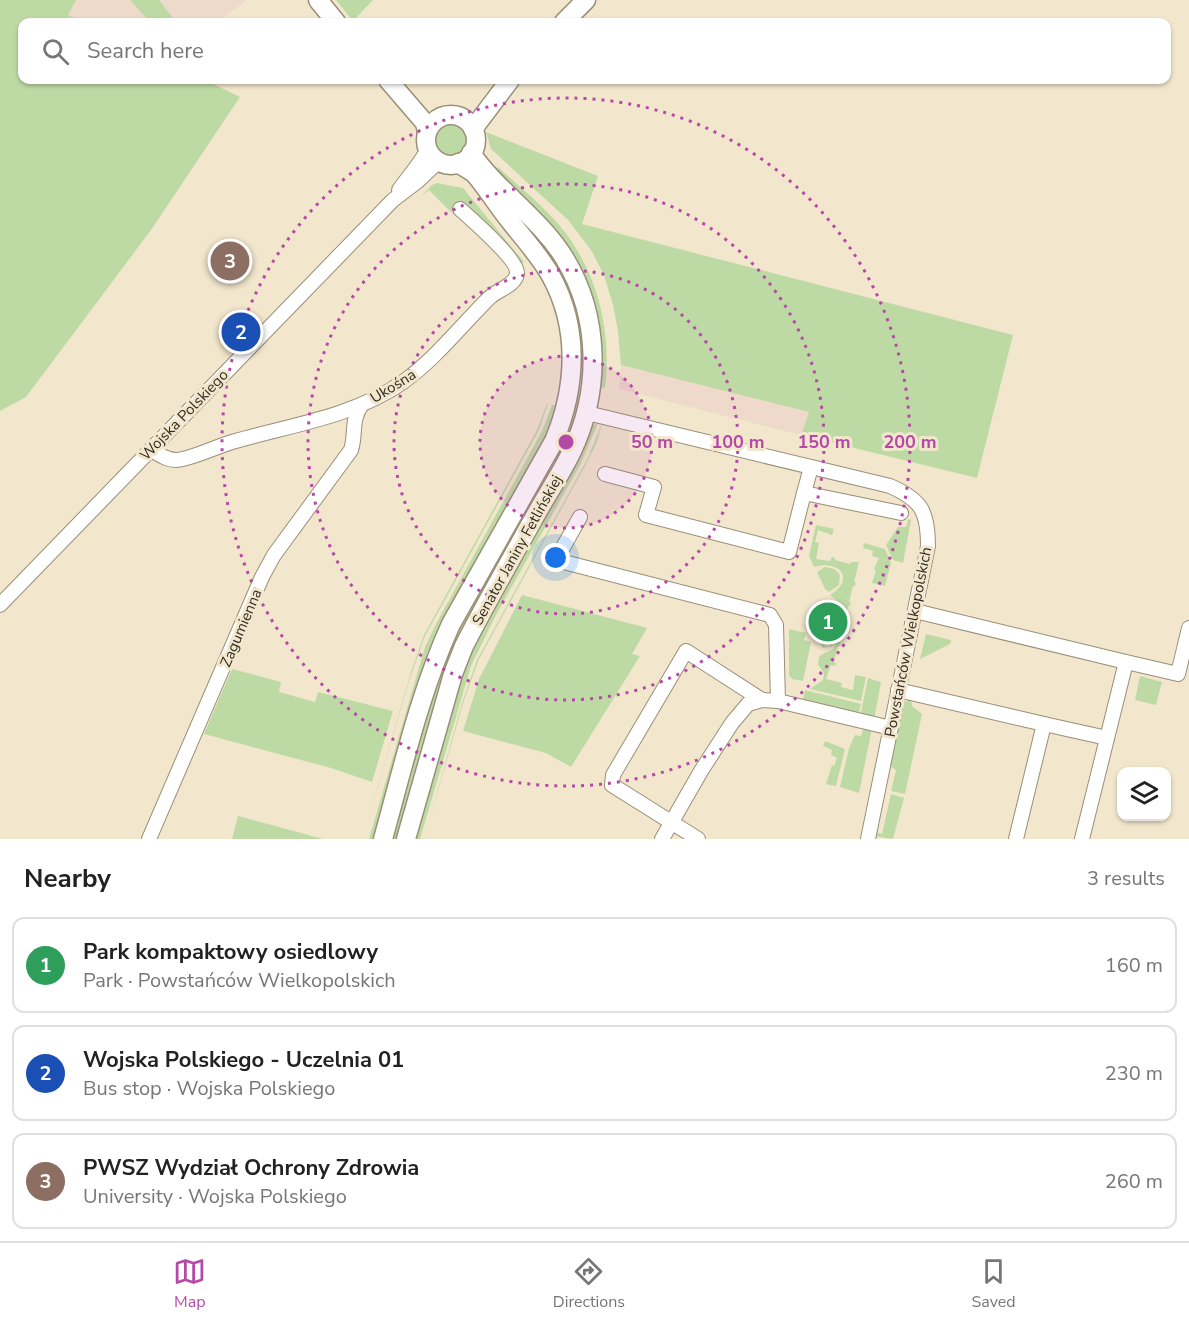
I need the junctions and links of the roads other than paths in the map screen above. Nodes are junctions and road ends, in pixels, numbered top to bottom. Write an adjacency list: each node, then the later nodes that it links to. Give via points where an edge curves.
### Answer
1 (318, 0): 3 (main road)
2 (586, 0): 4 (main road)
3 (333, 18)
4 (568, 18)
5 (392, 84): 10 (main road, via 425,123)
6 (394, 84): 8 (main road)
7 (506, 84): 9 (main road)
8 (440, 117): 9 (main road, via 450,115); 10 (main road, via 432,123)
9 (468, 123): 11 (main road, via 475,140)
10 (431, 147): 11 (main road, via 450,165); 17 (street, Wojska Polskiego, via 393,200)
11 (465, 158): 14 (main road, Senator Janiny Fetlińskiej, via 486,171 545,232 573,274 592,341 593,370); 35 (main road, Senator Janiny Fetlińskiej, via 551,276 571,342 570,386 554,441 438,652)
12 (460, 209): 13 (street, Ukośna, via 508,256 518,274 513,282 491,296 418,371)
13 (361, 406): 15 (street, Ukośna); 16 (street, Zagumienna, via 355,414)
14 (587, 413): 18 (street, Powstańców Wielkopolskich); 36 (main road, Senator Janiny Fetlińskiej, via 572,452 464,646)
15 (326, 417): 16 (street); 17 (street, Ukośna, via 177,460)
16 (354, 432): 34 (street, Zagumienna, via 351,450 262,577)
17 (151, 450): 23 (street, Wojska Polskiego)
18 (811, 467): 20 (street); 24 (street, Powstańców Wielkopolskich, via 890,486 919,504 926,519 928,546)
19 (605, 474): 20 (street, via 654,487 646,515 789,552)
20 (804, 493): 21 (street)
21 (901, 513)
22 (580, 517): 29 (street, via 556,560 770,615 776,625)
23 (0, 605)
24 (915, 611): 26 (street); 27 (street, Powstańców Wielkopolskich)
25 (1189, 628): 26 (street, via 1178,674)
26 (1126, 662): 32 (street)
27 (898, 690): 30 (street); 31 (street, Powstańców Wielkopolskich)
28 (762, 700): 29 (street); 33 (street, via 748,704 732,723); 33 (street, via 686,651 613,775 612,785)
29 (778, 701): 31 (street)
30 (1044, 724): 32 (street); 40 (street)
31 (891, 728): 39 (street, Powstańców Wielkopolskich)
32 (1107, 738): 41 (street)
33 (672, 823): 37 (street); 38 (street)
34 (149, 839)
35 (383, 839)
36 (406, 839)
37 (662, 839)
38 (698, 839)
39 (868, 839)
40 (1016, 839)
41 (1082, 839)

